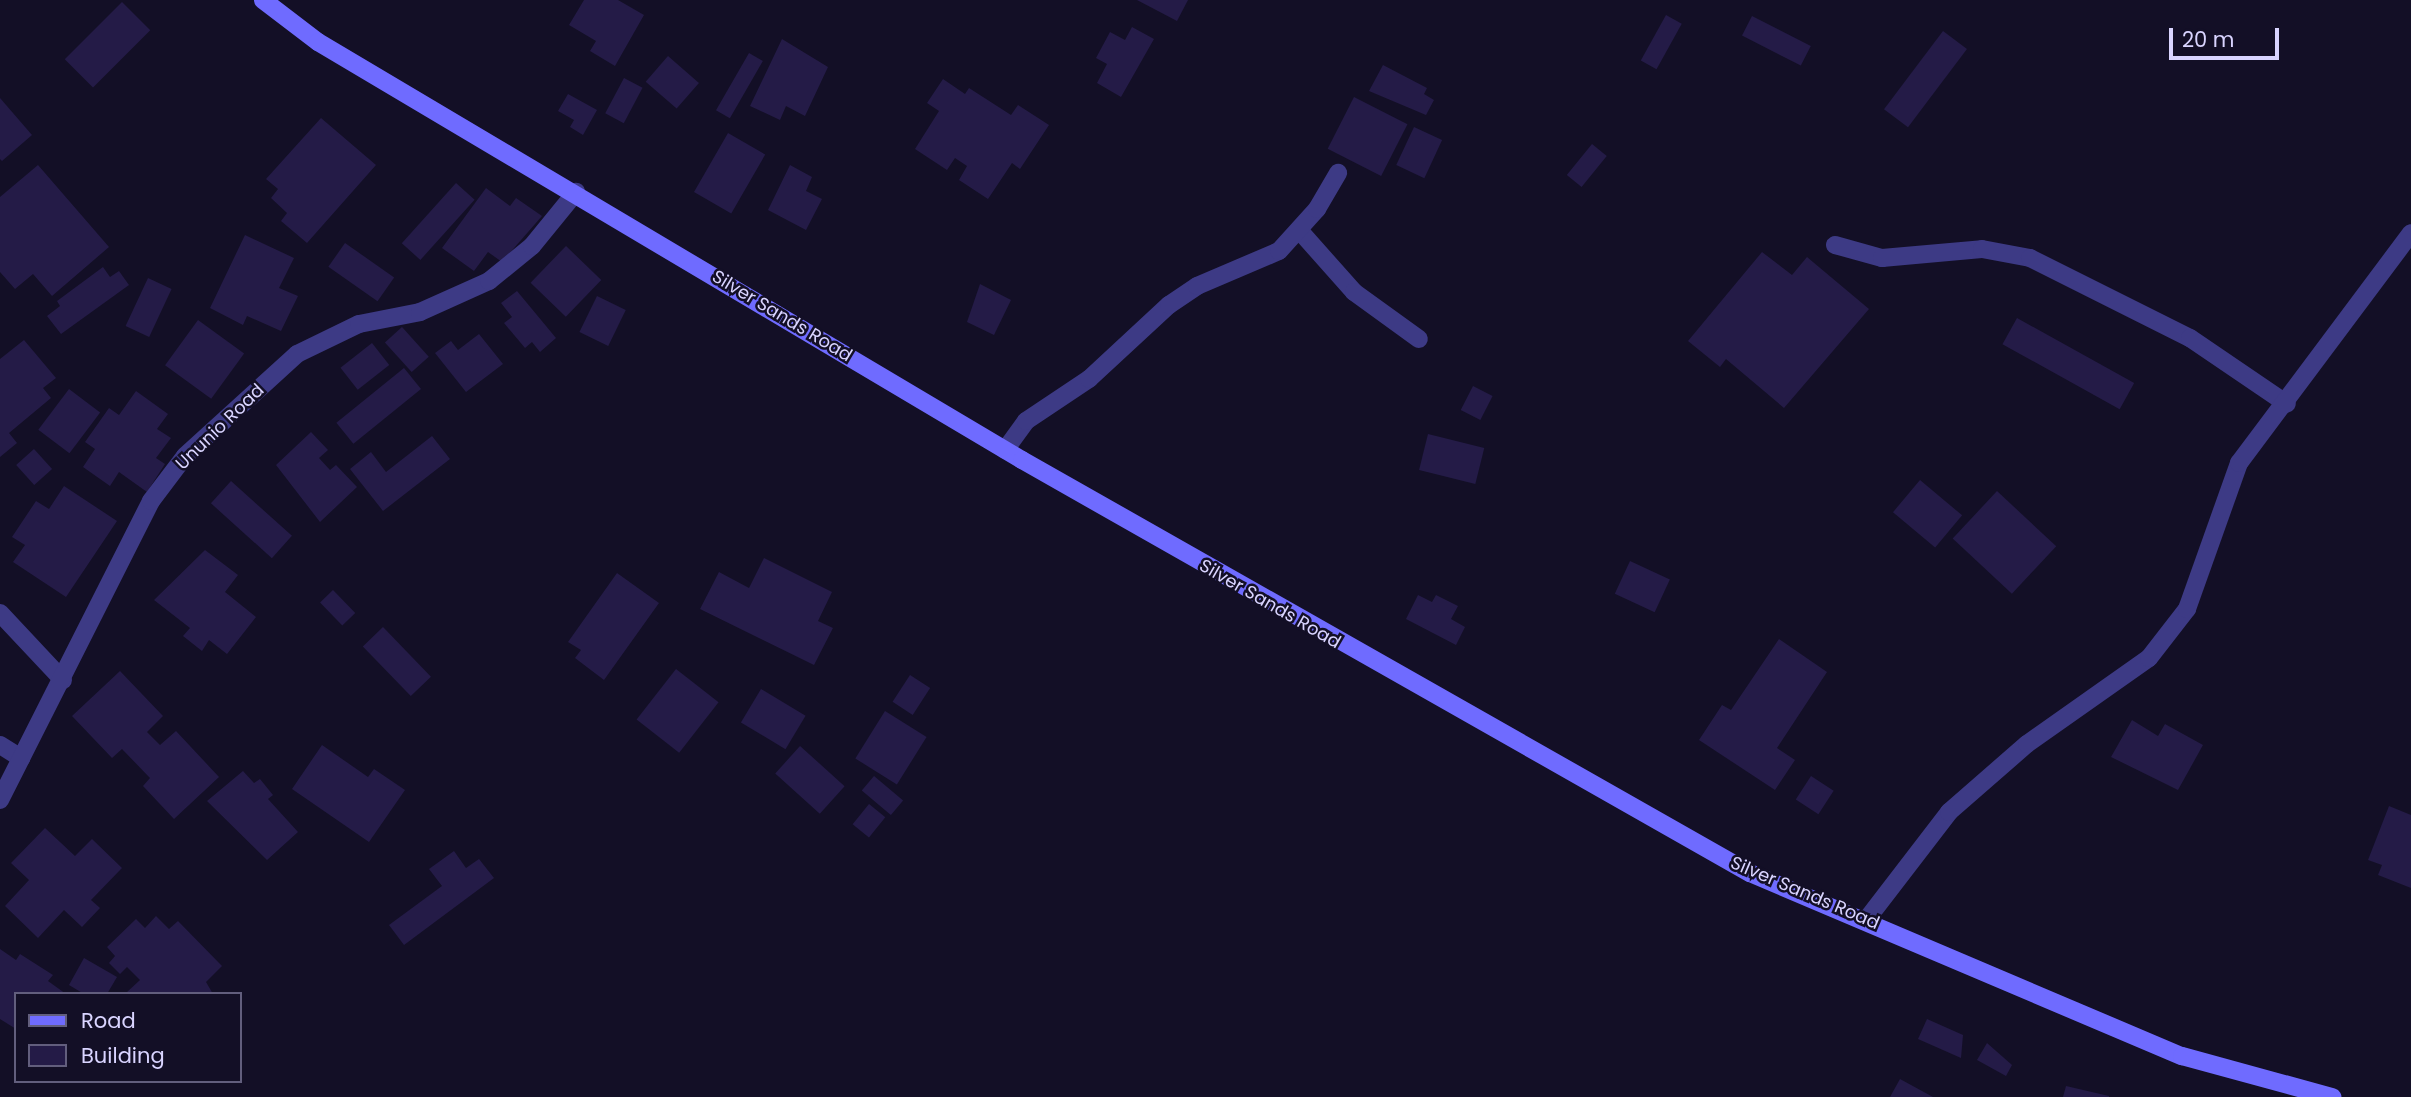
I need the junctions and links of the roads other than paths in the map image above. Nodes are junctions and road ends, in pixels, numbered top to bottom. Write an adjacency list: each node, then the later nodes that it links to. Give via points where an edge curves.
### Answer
1 (263, 0): 3 (street, Silver Sands Road, via 318,42)
2 (1338, 173): 4 (street)
3 (576, 192): 9 (street, Silver Sands Road); 11 (street, Ununio Road, via 532,246 489,281 420,312 359,324 297,354 185,456 151,501)
4 (1298, 230): 7 (street, via 1354,292); 9 (street, via 1264,262 1196,286 1169,305 1089,379 1026,421)
5 (2411, 233): 8 (street)
6 (1835, 245): 8 (street, via 1882,258 1982,248 2030,258 2190,338)
7 (1419, 340)
8 (2287, 404): 15 (street, via 2239,463 2187,609 2149,658 2027,744 1949,812)
9 (1004, 450): 15 (street, Silver Sands Road, via 1750,873)
10 (0, 613): 11 (street)
11 (63, 681): 13 (street, Ununio Road)
12 (0, 745): 13 (street)
13 (21, 758): 14 (street, Ununio Road)
14 (0, 800)
15 (1867, 919): 16 (street, Silver Sands Road, via 2182,1056)
16 (2332, 1097)

